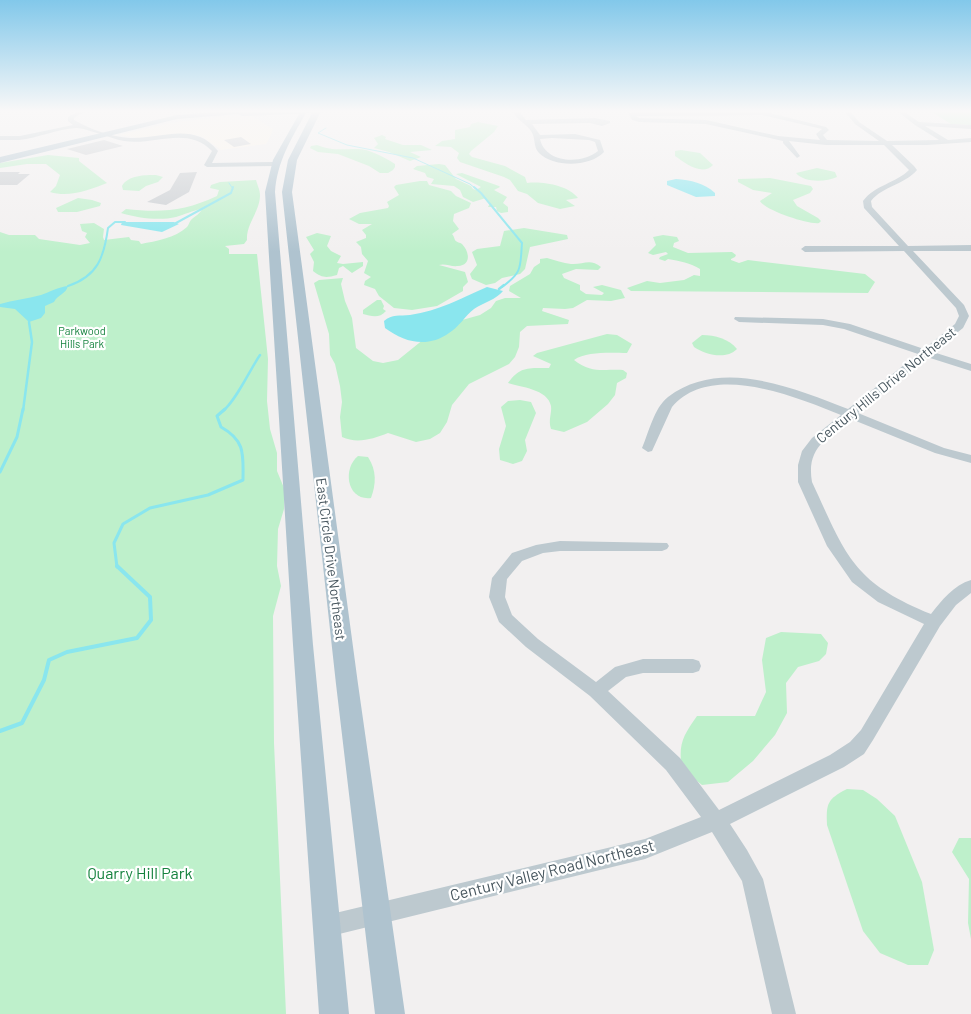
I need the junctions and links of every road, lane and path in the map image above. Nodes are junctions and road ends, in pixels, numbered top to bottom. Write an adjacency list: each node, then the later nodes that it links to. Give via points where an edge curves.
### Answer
1 (211, 158): 9 (street, via 207,165)
2 (276, 158): 9 (main road)
3 (292, 158): 25 (main road, East Circle Drive Northeast, via 287,192)
4 (558, 158): 8 (street)
5 (592, 158): 7 (street)
6 (904, 158): 11 (street, Century Hills Drive Northeast, via 912,170 908,176 872,195 867,204)
7 (589, 160): 8 (street); 8 (street, via 591,167 578,167)
8 (574, 161)
9 (274, 164): 26 (main road, via 270,183 272,228 302,645)
10 (805, 248): 11 (street)
11 (906, 248): 12 (street); 14 (street, Century Hills Drive Northeast, via 954,298 964,316 960,326)
12 (971, 248)
13 (739, 319): 14 (street, via 834,323)
14 (927, 353): 15 (street); 16 (street, Century Hills Drive Northeast)
15 (971, 368)
16 (849, 415): 17 (street, via 779,387 749,381 719,381 695,386 671,400); 18 (street, via 937,451); 21 (street, Century Hills Drive Northeast, via 810,447 803,462 805,482 841,557 856,578 891,603)
17 (648, 448)
18 (971, 459)
19 (662, 546): 23 (street, via 541,548 517,557 500,578 497,597 504,618 532,644)
20 (971, 585): 21 (street, Century Valley Road Northeast, via 950,601)
21 (934, 622): 24 (street, Century Valley Road Northeast, via 857,748 832,764)
22 (692, 666): 23 (street, via 643,666 621,672)
23 (596, 691): 24 (street, via 673,764)
24 (716, 821): 25 (street, Century Valley Road Northeast, via 645,849); 29 (street, via 752,879)
25 (376, 914): 26 (street, Century Valley Road Northeast); 28 (main road, East Circle Drive Northeast)
26 (327, 926): 27 (main road)
27 (334, 1014)
28 (390, 1014)
29 (784, 1014)

